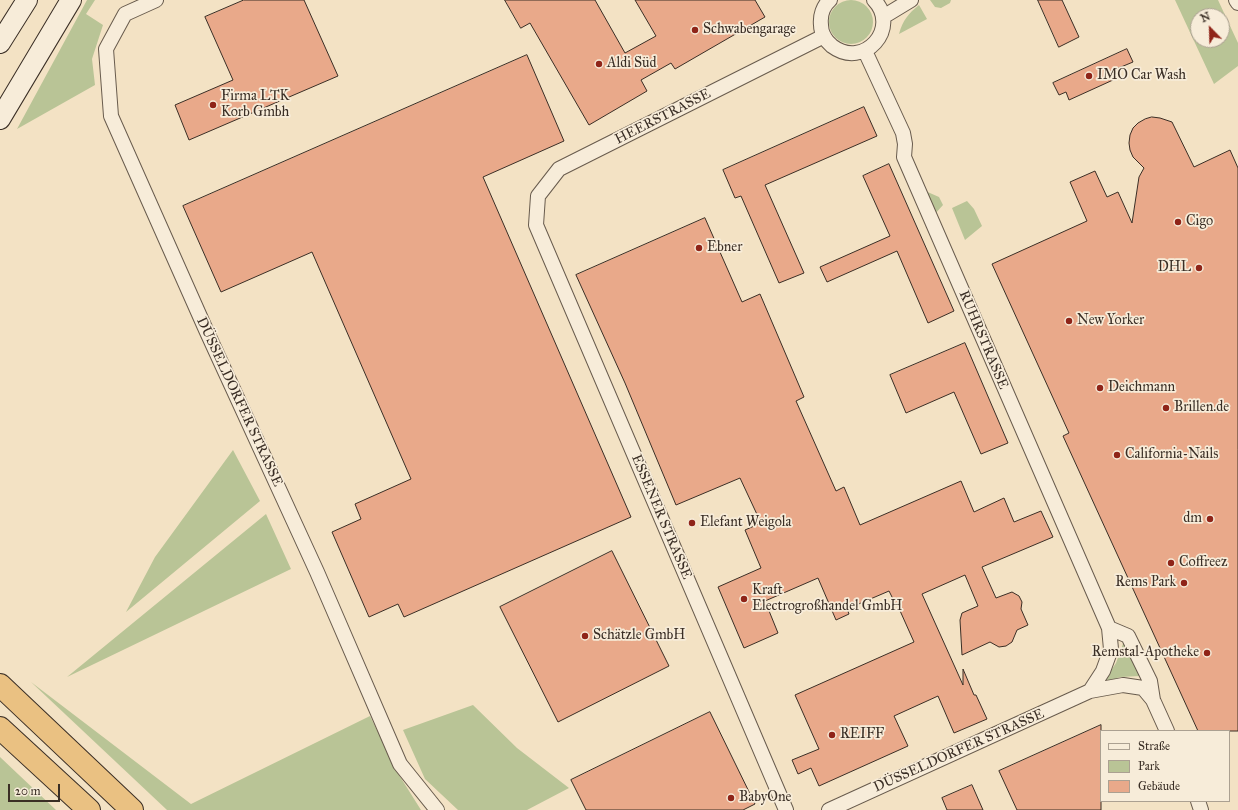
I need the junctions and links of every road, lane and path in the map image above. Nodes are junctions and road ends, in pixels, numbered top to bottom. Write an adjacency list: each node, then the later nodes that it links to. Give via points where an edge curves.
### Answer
1 (27, 0): 11 (main road)
2 (71, 0): 13 (main road)
3 (156, 0): 23 (street, DÜSSELDORFER STRASSE, via 125,14 106,49 111,116 317,572 400,764)
4 (830, 0): 10 (street, via 823,9 821,18)
5 (874, 0): 9 (street)
6 (911, 0): 9 (street)
7 (1236, 0): 8 (street)
8 (1238, 3)
9 (883, 17): 12 (street, via 880,37)
10 (824, 36): 12 (street, via 837,50 846,53); 14 (street, HEERSTRASSE, via 559,169 538,196)
11 (0, 43)
12 (865, 51): 15 (street, RUHRSTRASSE, via 903,133 904,157)
13 (0, 119)
14 (536, 224): 24 (street, ESSENER STRASSE)
15 (1109, 628): 17 (street, RUHRSTRASSE, via 1111,649 1103,671); 18 (street, via 1128,636 1150,681)
16 (0, 685): 22 (highway)
17 (1090, 691): 18 (street, via 1123,686 1142,688); 25 (street, DÜSSELDORFER STRASSE)
18 (1154, 700): 20 (street)
19 (0, 728): 21 (highway)
20 (1167, 730)
21 (89, 810)
22 (132, 810)
23 (437, 810)
24 (786, 810)
25 (828, 810)

